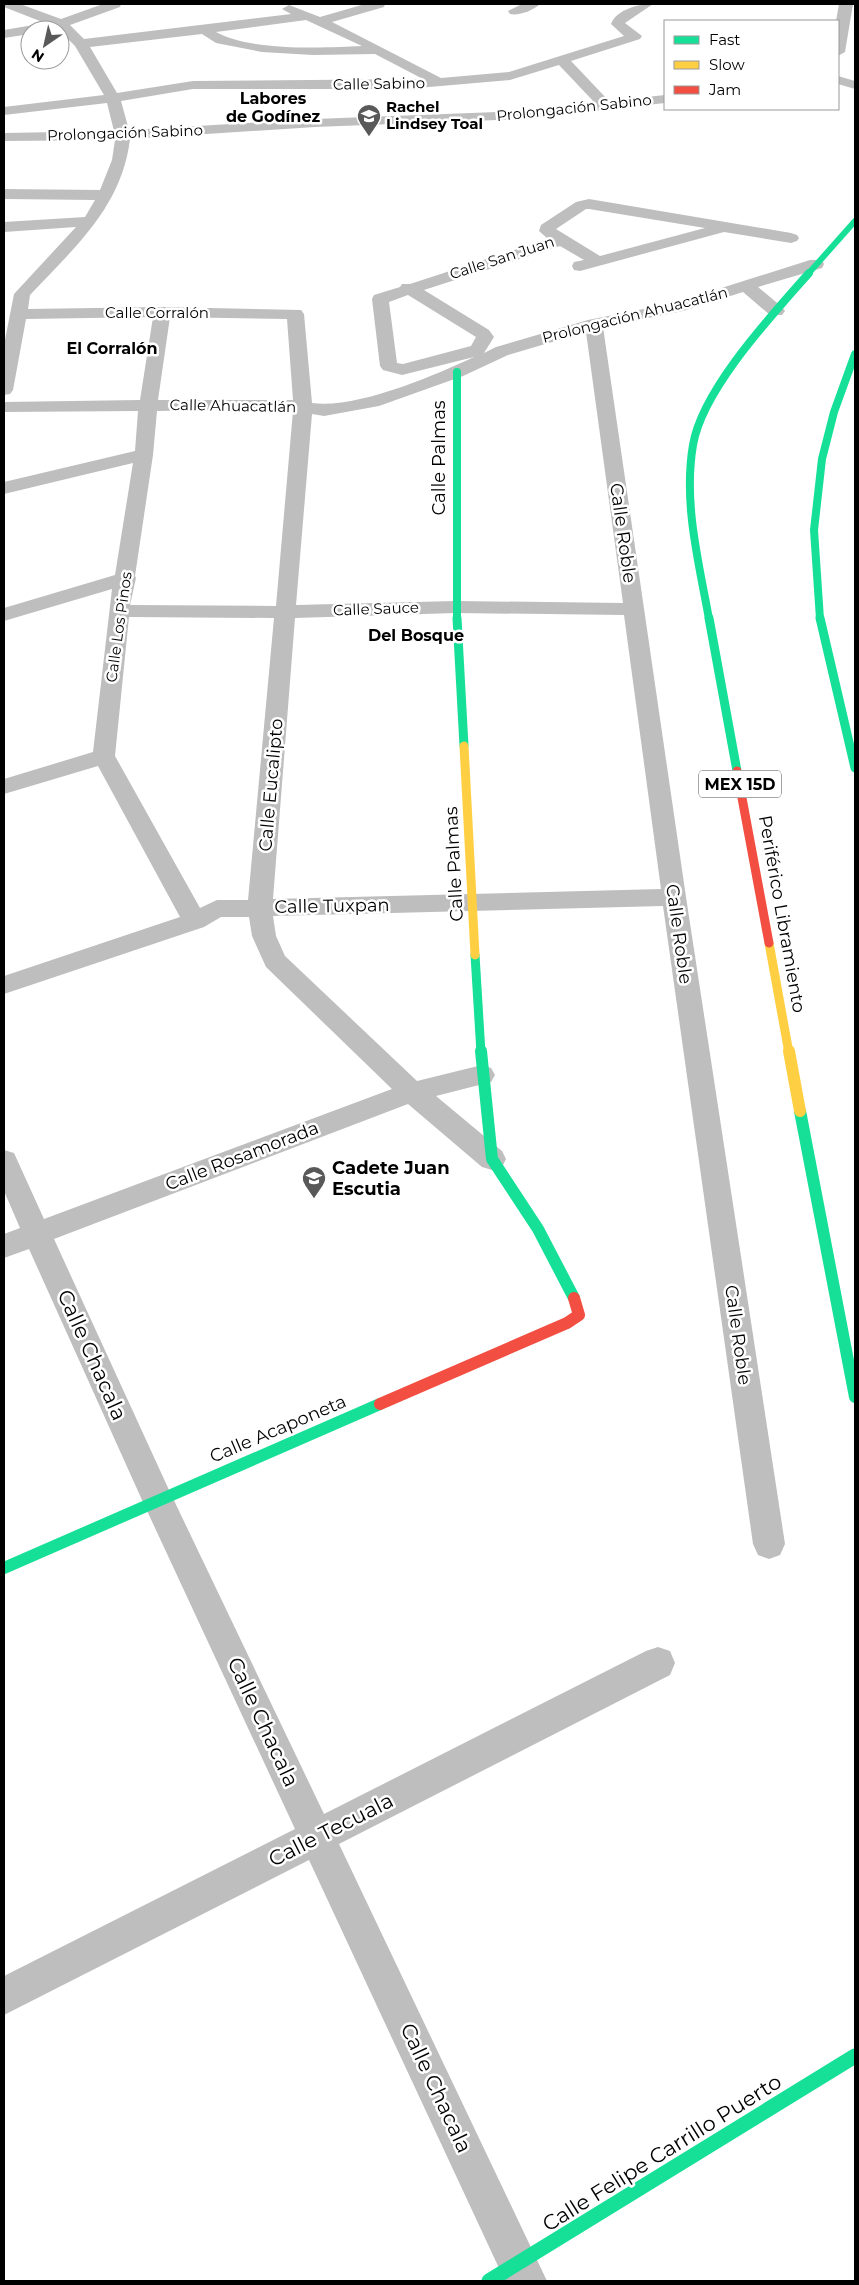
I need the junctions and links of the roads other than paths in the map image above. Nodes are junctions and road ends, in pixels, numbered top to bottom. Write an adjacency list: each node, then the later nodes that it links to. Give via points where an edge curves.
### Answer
1 (8, 4): 10 (street)
2 (115, 4): 11 (street)
3 (275, 4): 9 (street)
4 (379, 4): 12 (street)
5 (533, 4): 8 (street)
6 (647, 4): 20 (street, Calle Sabino, via 618,24 635,36)
7 (846, 4): 15 (street)
8 (515, 11)
9 (307, 16): 12 (street); 13 (street)
10 (50, 20)
11 (70, 21)
12 (320, 21): 19 (street)
13 (205, 29): 18 (street); 19 (street, via 213,38 272,50)
14 (20, 31): 17 (street)
15 (840, 32)
16 (70, 33): 18 (street)
17 (4, 34)
18 (81, 44): 25 (street)
19 (378, 50): 22 (street)
20 (562, 60): 22 (street, Calle Sabino, via 510,76); 27 (street)
21 (839, 80): 24 (street)
22 (438, 82): 23 (street, Calle Sabino)
23 (406, 85): 25 (street, Calle Sabino, via 193,85); 29 (street)
24 (855, 85)
25 (113, 99): 28 (street, Calle Sabino); 30 (street)
26 (664, 99): 27 (street, Prolongación Sabino)
27 (607, 106): 29 (street, Prolongación Sabino)
28 (4, 111)
29 (426, 120): 30 (street, Prolongación Sabino)
30 (123, 135): 31 (street, Prolongación Sabino); 33 (street, via 120,160)
31 (4, 137)
32 (4, 194): 33 (street)
33 (106, 195): 34 (street)
34 (90, 221): 36 (street); 47 (street, via 22,294)
35 (855, 221): 41 (main road, Periférico Libramiento / MEX 15D)
36 (4, 227)
37 (726, 227): 38 (street, Calle San Juan); 39 (street, Calle San Juan, via 590,204 582,205 547,228); 40 (street)
38 (791, 238)
39 (561, 240): 40 (street); 44 (street, Calle San Juan)
40 (597, 261): 42 (street)
41 (816, 264): 43 (street, Prolongación Ahuacatlán); 45 (main road, Periférico Libramiento / MEX 15D)
42 (572, 268)
43 (746, 286): 45 (street); 49 (street, Prolongación Ahuacatlán, via 677,307)
44 (408, 288): 52 (street, via 483,334 478,349); 52 (street, Calle San Juan, via 380,299 389,366 402,370)
45 (776, 311): 80 (main road, Periférico Libramiento / MEX 15D, via 731,366 705,408 696,432 690,488 695,540)
46 (162, 312): 47 (street, Calle Corralón); 48 (street, Calle Corralón); 54 (street, Calle Los Pinos)
47 (19, 314): 50 (street)
48 (295, 314): 56 (street, Calle Eucalipto)
49 (594, 324): 52 (street, Prolongación Ahuacatlán); 61 (street, Calle Roble)
50 (9, 343): 53 (street)
51 (855, 354): 66 (main road, via 834,412 822,459 814,530 820,624)
52 (451, 366): 56 (street, Calle Ahuacatlán, via 373,402 324,410); 60 (main road, Calle Palmas)
53 (4, 390)
54 (148, 406): 55 (street, Calle Ahuacatlán); 56 (street, Calle Ahuacatlán, via 285,404); 57 (street, Calle Los Pinos)
55 (4, 407)
56 (303, 407): 63 (street, Calle Eucalipto)
57 (144, 455): 58 (street); 59 (street, Calle Los Pinos)
58 (4, 488)
59 (126, 578): 62 (street, Calle Los Pinos); 64 (street)
60 (456, 607): 61 (street, Calle Sauce); 63 (street, Calle Sauce); 69 (main road, Calle Palmas)
61 (633, 609): 68 (street, Calle Roble)
62 (119, 611): 63 (street, Calle Sauce); 65 (street, Calle Los Pinos)
63 (286, 612): 70 (street, Calle Eucalipto)
64 (4, 615)
65 (104, 756): 67 (street); 71 (street)
66 (855, 768)
67 (4, 787)
68 (674, 897): 69 (street, Calle Tuxpan); 82 (street, Calle Roble)
69 (474, 902): 70 (street, Calle Tuxpan); 73 (main road, Calle Palmas)
70 (260, 908): 71 (street, Calle Tuxpan, via 217,909); 74 (street, Calle Eucalipto, via 264,936 275,961)
71 (195, 922): 72 (street, Calle Tuxpan)
72 (4, 985)
73 (482, 1075): 74 (street, Calle Rosamorada); 75 (main road, Calle Palmas)
74 (412, 1092): 75 (street, Calle Eucalipto); 77 (street, Calle Rosamorada)
75 (492, 1159): 79 (main road, Calle Palmas, via 538,1229 576,1302 579,1315)
76 (4, 1161): 77 (street, Calle Chacala)
77 (38, 1233): 78 (street, Calle Rosamorada); 81 (street, Calle Chacala)
78 (4, 1246)
79 (567, 1323): 81 (main road, Calle Acaponeta)
80 (855, 1397)
81 (158, 1500): 83 (main road, Calle Acaponeta); 85 (street, Calle Chacala)
82 (769, 1544)
83 (4, 1568)
84 (658, 1663): 85 (street, Calle Tecuala)
85 (317, 1837): 86 (street, Calle Tecuala); 88 (street, Calle Chacala)
86 (4, 1996)
87 (855, 2056): 88 (main road, Calle Felipe Carrillo Puerto)
88 (522, 2272): 89 (main road, Calle Felipe Carrillo Puerto)
89 (489, 2281)

